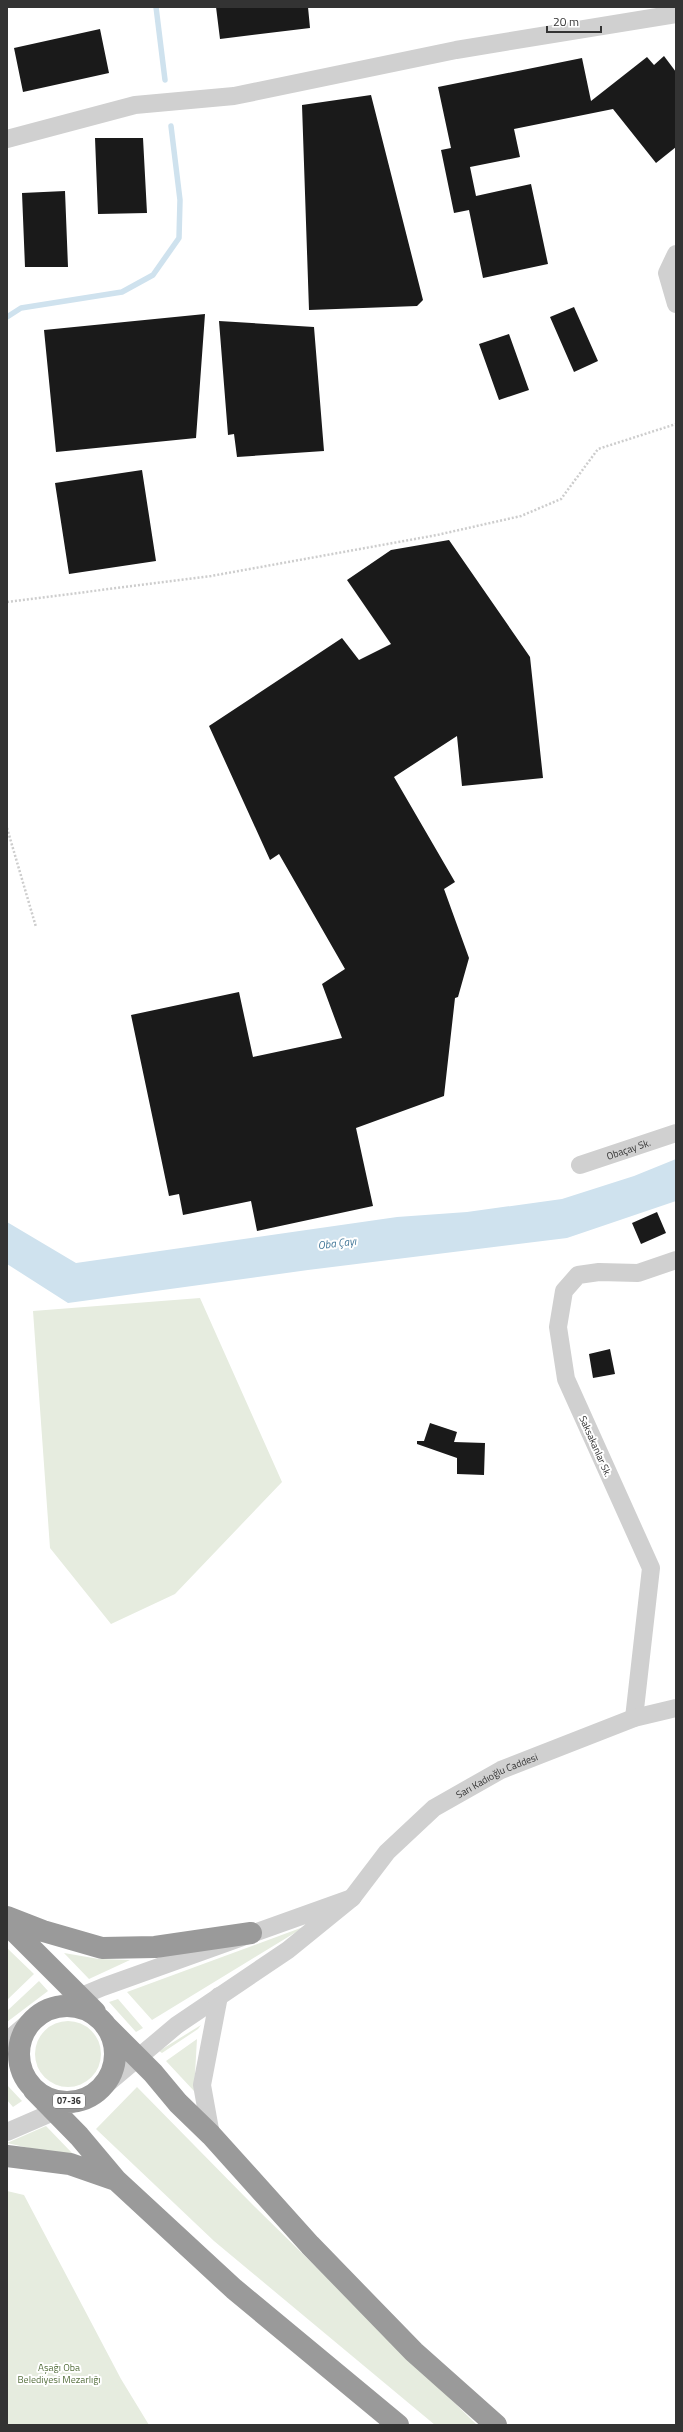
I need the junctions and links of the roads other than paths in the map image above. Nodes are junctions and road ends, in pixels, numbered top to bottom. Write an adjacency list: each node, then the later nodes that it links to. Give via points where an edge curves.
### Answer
1 (670, 15): 2 (street, via 456,50 234,96 135,105)
2 (7, 139)
3 (676, 254): 4 (street, via 666,273)
4 (676, 304)
5 (676, 1134): 6 (street, Obaçay Sk.)
6 (580, 1165)
7 (676, 1260): 9 (street, Saksakanlar Sk., via 638,1273 600,1272 578,1275 564,1291 558,1327 566,1379 651,1568)
8 (676, 1708): 9 (street, Sarı Kadıoğlu Caddesi)
9 (634, 1718): 10 (street, Sarı Kadıoğlu Caddesi, via 501,1770 434,1808 386,1852)
10 (352, 1898): 13 (street); 14 (street, Sarı Kadıoğlu Caddesi, via 288,1950)
11 (7, 1917): 13 (highway, via 43,1931 102,1948 155,1947)
12 (7, 1924): 15 (highway, 07-36)
13 (251, 1933): 15 (street)
14 (219, 1996): 20 (street, Sarı Kadıoğlu Caddesi); 25 (street, via 202,2084)
15 (78, 1997): 16 (street); 17 (highway, 07-36)
16 (43, 2013): 17 (highway, via 65,2006 80,2008); 18 (street); 21 (highway, via 26,2029 19,2044 19,2061)
17 (100, 2019): 20 (highway); 22 (highway, 07-36, via 113,2038 113,2068 106,2082)
18 (7, 2041)
19 (7, 2058): 21 (highway)
20 (138, 2058): 22 (street, Sarı Kadıoğlu Caddesi); 25 (highway, via 178,2103)
21 (29, 2083): 22 (highway, 07-36, via 48,2098 64,2102); 23 (highway)
22 (88, 2096): 23 (street, Sarı Kadıoğlu Caddesi)
23 (55, 2111): 24 (street, Sarı Kadıoğlu Caddesi); 27 (highway)
24 (7, 2132)
25 (211, 2134): 29 (highway, via 310,2245 414,2352)
26 (7, 2156): 27 (highway, via 70,2164)
27 (116, 2180): 28 (highway, via 234,2289)
28 (398, 2425)
29 (496, 2425)

